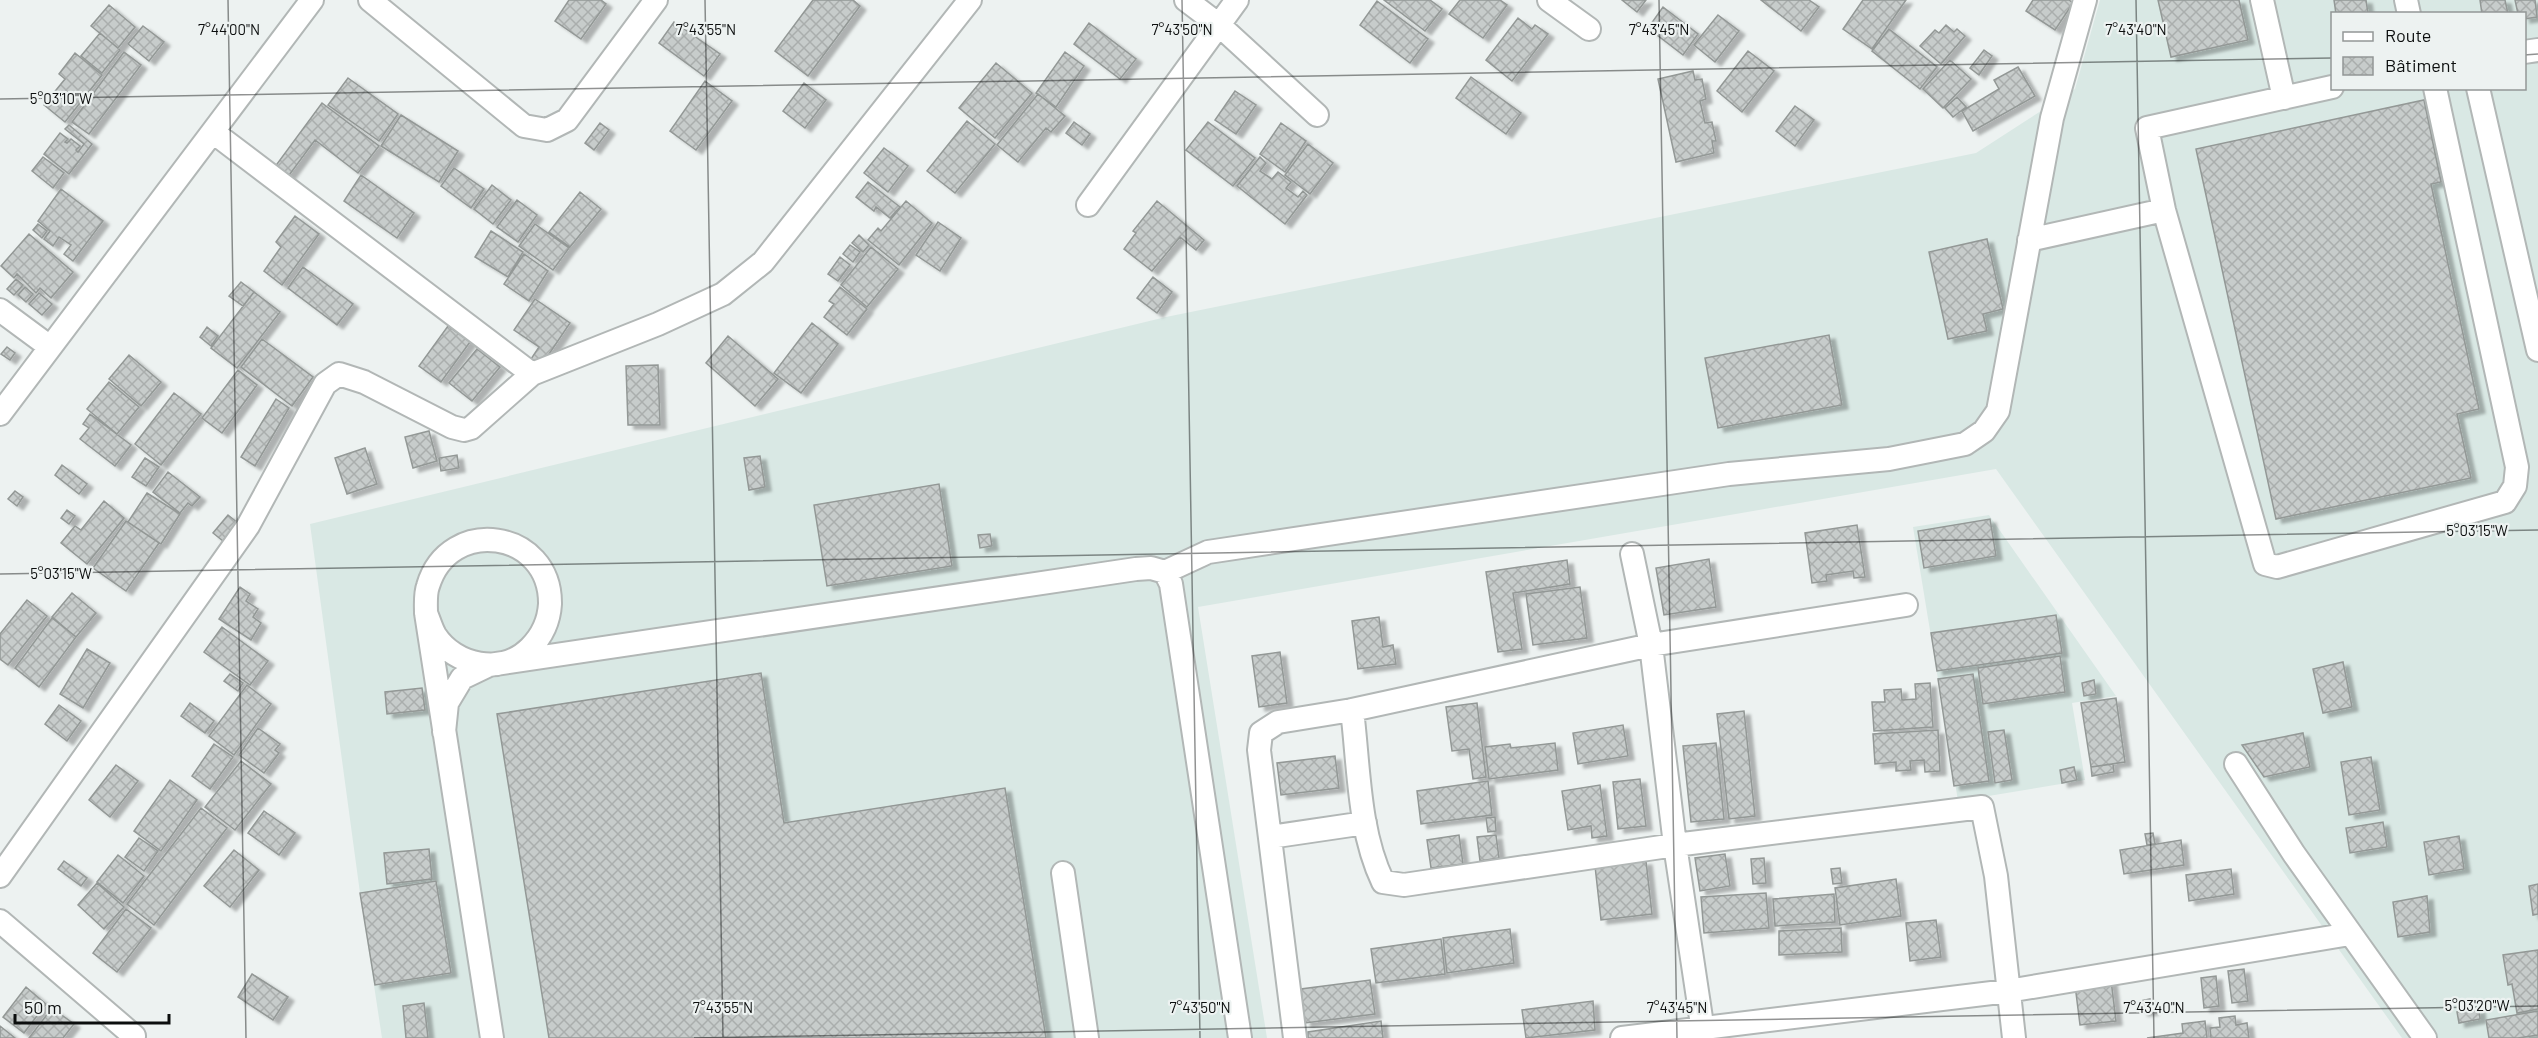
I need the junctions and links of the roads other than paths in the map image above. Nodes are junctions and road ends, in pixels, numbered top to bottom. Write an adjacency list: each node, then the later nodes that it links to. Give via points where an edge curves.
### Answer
1 (312, 0): 17 (street)
2 (370, 0): 3 (street, via 524,126 547,130 567,120)
3 (657, 0)
4 (970, 0): 24 (street, via 763,262 723,294)
5 (1186, 0): 10 (street)
6 (1237, 0): 10 (street)
7 (1549, 0): 11 (street)
8 (2085, 0): 20 (street, via 2052,118)
9 (2262, 0): 15 (street)
10 (1219, 25): 16 (street); 18 (street)
11 (1589, 29)
12 (2331, 87): 15 (street)
13 (2435, 90): 19 (street, via 2517,466 2515,486 2505,502 2277,567 2265,564)
14 (2478, 90): 23 (street)
15 (2284, 98): 19 (street, via 2146,128)
16 (1317, 115)
17 (213, 132): 22 (street); 24 (street)
18 (1088, 205)
19 (2164, 210): 20 (street)
20 (2029, 240): 27 (street, via 1998,411 1984,431 1965,444 1888,459 1729,474 1208,552)
21 (0, 310): 22 (street)
22 (50, 347): 25 (street)
23 (2538, 350)
24 (532, 374): 39 (street, via 464,430 364,382 339,374 325,384 248,526)
25 (0, 414)
26 (1632, 554): 30 (street)
27 (1165, 572): 31 (street, via 1136,569); 47 (street, via 1171,584)
28 (1905, 605): 30 (street)
29 (426, 613): 31 (street, via 434,634 448,651 467,661); 31 (street, via 427,588 435,568 450,552 469,541 491,538 511,543 529,554 543,572 550,592 550,612 542,633 528,650 510,661); 33 (street)
30 (1651, 645): 32 (street); 37 (street)
31 (489, 665): 33 (street, via 462,678 447,703)
32 (1352, 710): 35 (street); 36 (street, via 1278,722 1261,733 1259,750)
33 (444, 732): 45 (street)
34 (2236, 764): 41 (street)
35 (1365, 823): 36 (street); 37 (street, via 1374,864 1383,882 1404,885)
36 (1270, 837): 48 (street)
37 (1675, 845): 42 (street, via 1982,807 1996,876); 43 (street)
38 (1063, 873): 46 (street)
39 (0, 876)
40 (0, 921): 44 (street)
41 (2350, 934): 42 (street); 51 (street)
42 (2008, 991): 43 (street); 50 (street)
43 (1703, 1034): 49 (street)
44 (134, 1036)
45 (492, 1038)
46 (1087, 1038)
47 (1240, 1038)
48 (1295, 1038)
49 (1622, 1038)
50 (2014, 1038)
51 (2425, 1038)

